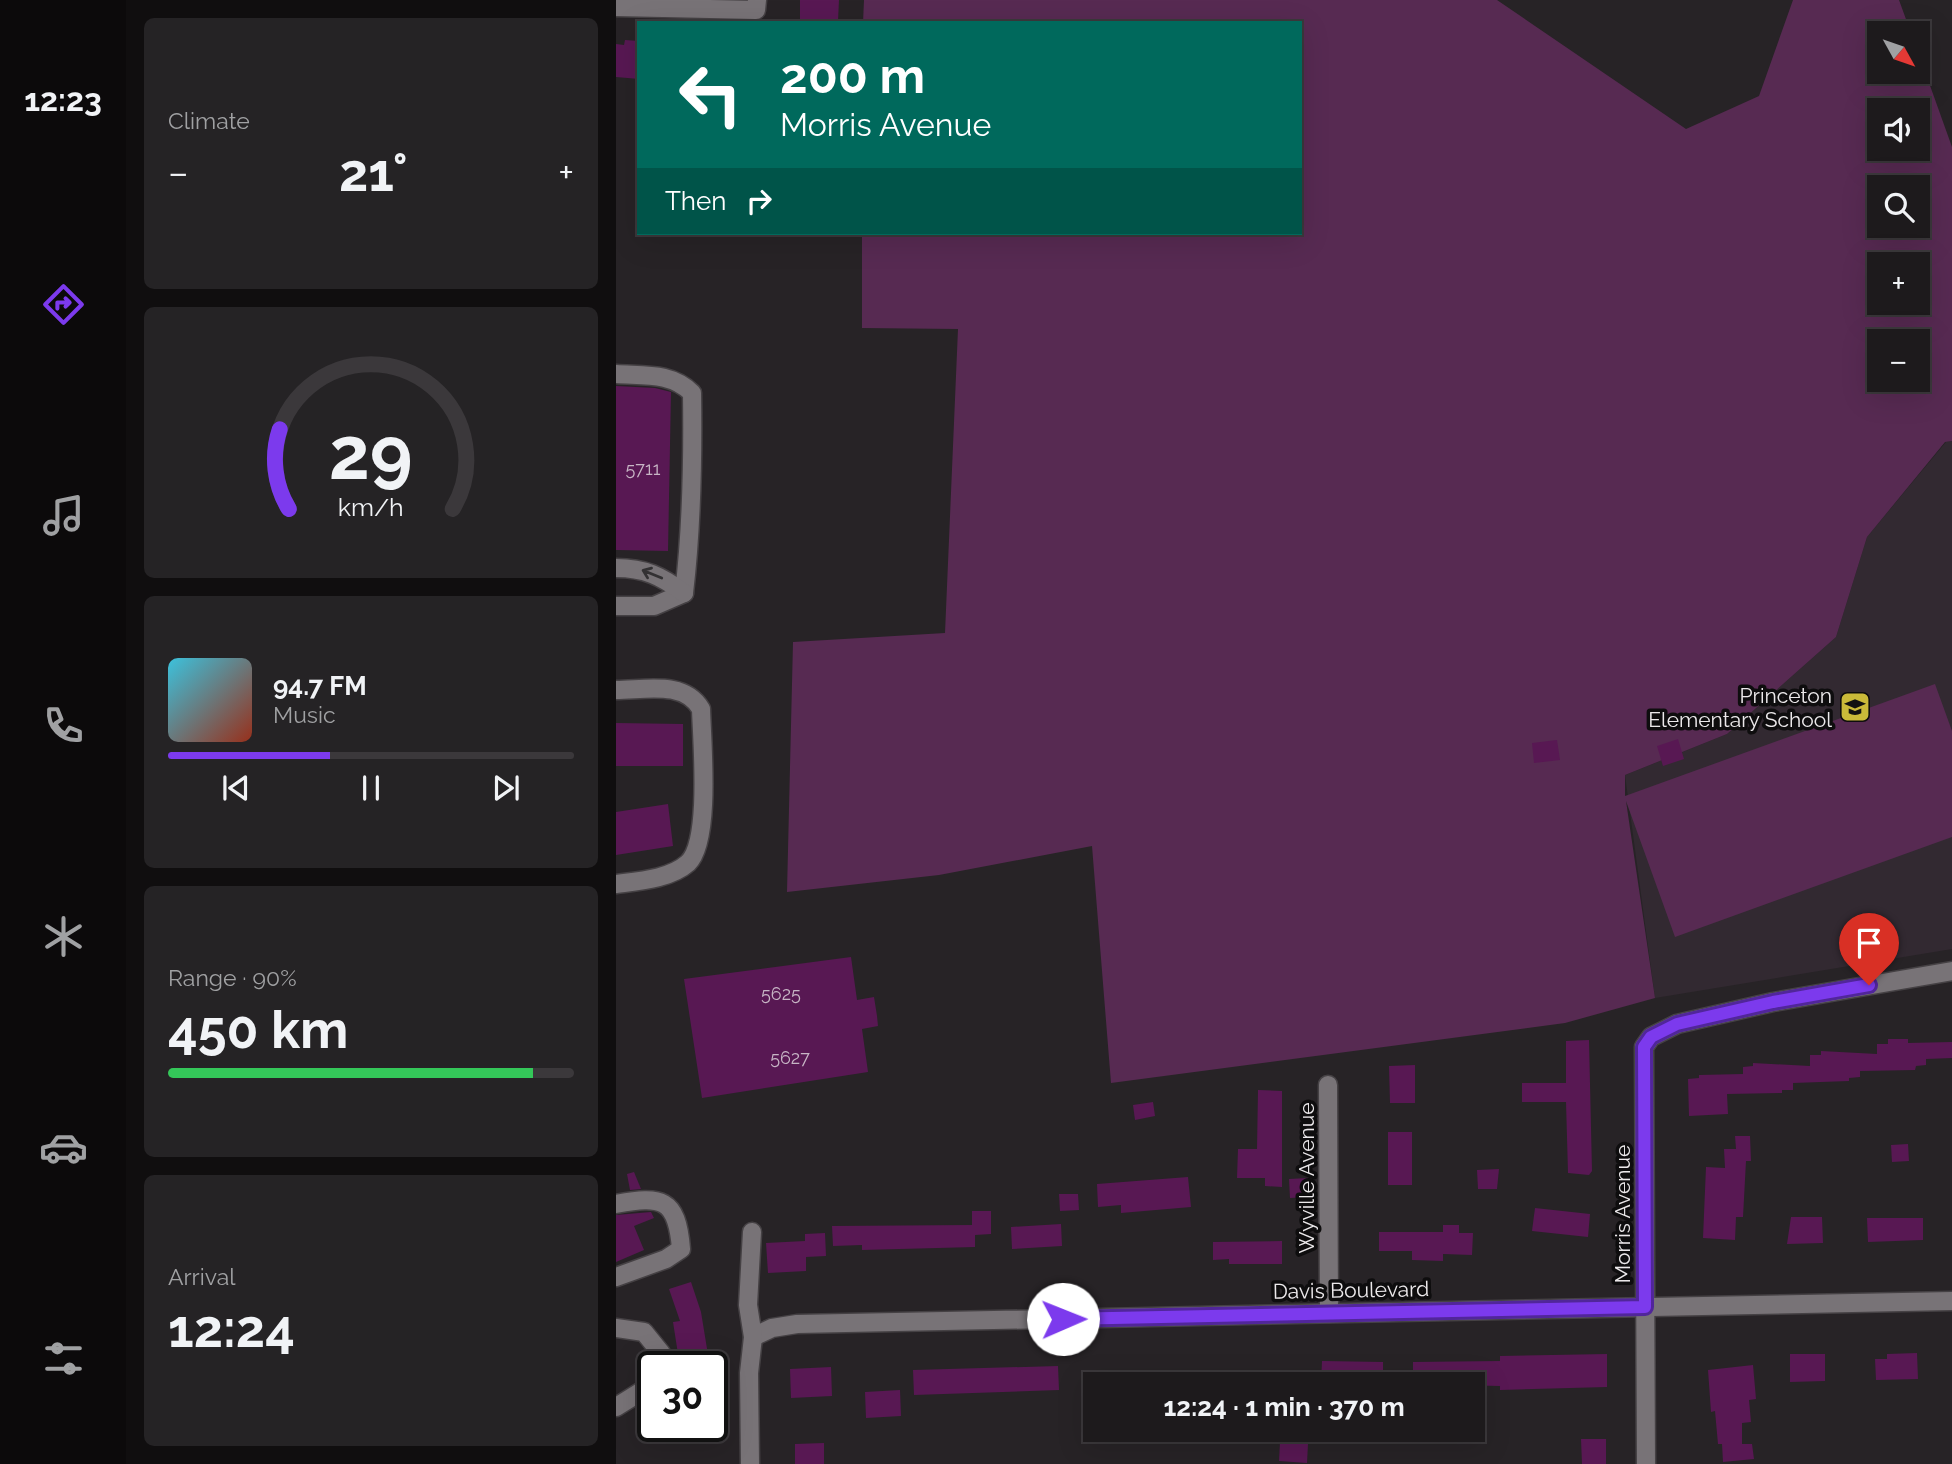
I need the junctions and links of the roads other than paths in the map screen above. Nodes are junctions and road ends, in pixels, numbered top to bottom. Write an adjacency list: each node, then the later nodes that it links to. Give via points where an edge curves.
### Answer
1 (757, 0): 2 (street, via 756,10)
2 (616, 7)
3 (616, 374): 5 (street, via 669,377 692,393 691,528)
4 (616, 568): 5 (street, one-way to 4, via 658,574)
5 (684, 593): 6 (street, via 654,606)
6 (616, 606)
7 (616, 690): 8 (street, via 672,689 696,700 702,709 699,848 675,871)
8 (616, 884)
9 (1952, 971): 15 (street, Morris Avenue, via 1773,1002 1677,1024 1651,1037 1644,1047)
10 (1328, 1085): 16 (street, Wyville Avenue)
11 (616, 1204): 13 (street, via 654,1198 665,1204 679,1230 681,1249)
12 (752, 1232): 18 (street, via 748,1305)
13 (616, 1277)
14 (1952, 1301): 15 (street, Davis Boulevard)
15 (1645, 1307): 16 (street, Davis Boulevard); 23 (street, Morris Avenue)
16 (1329, 1313): 18 (street, Davis Boulevard, via 797,1324)
17 (616, 1328): 19 (street, via 644,1332)
18 (753, 1337): 22 (street)
19 (659, 1351)
20 (637, 1394): 21 (street)
21 (616, 1406)
22 (750, 1464)
23 (1646, 1464)

